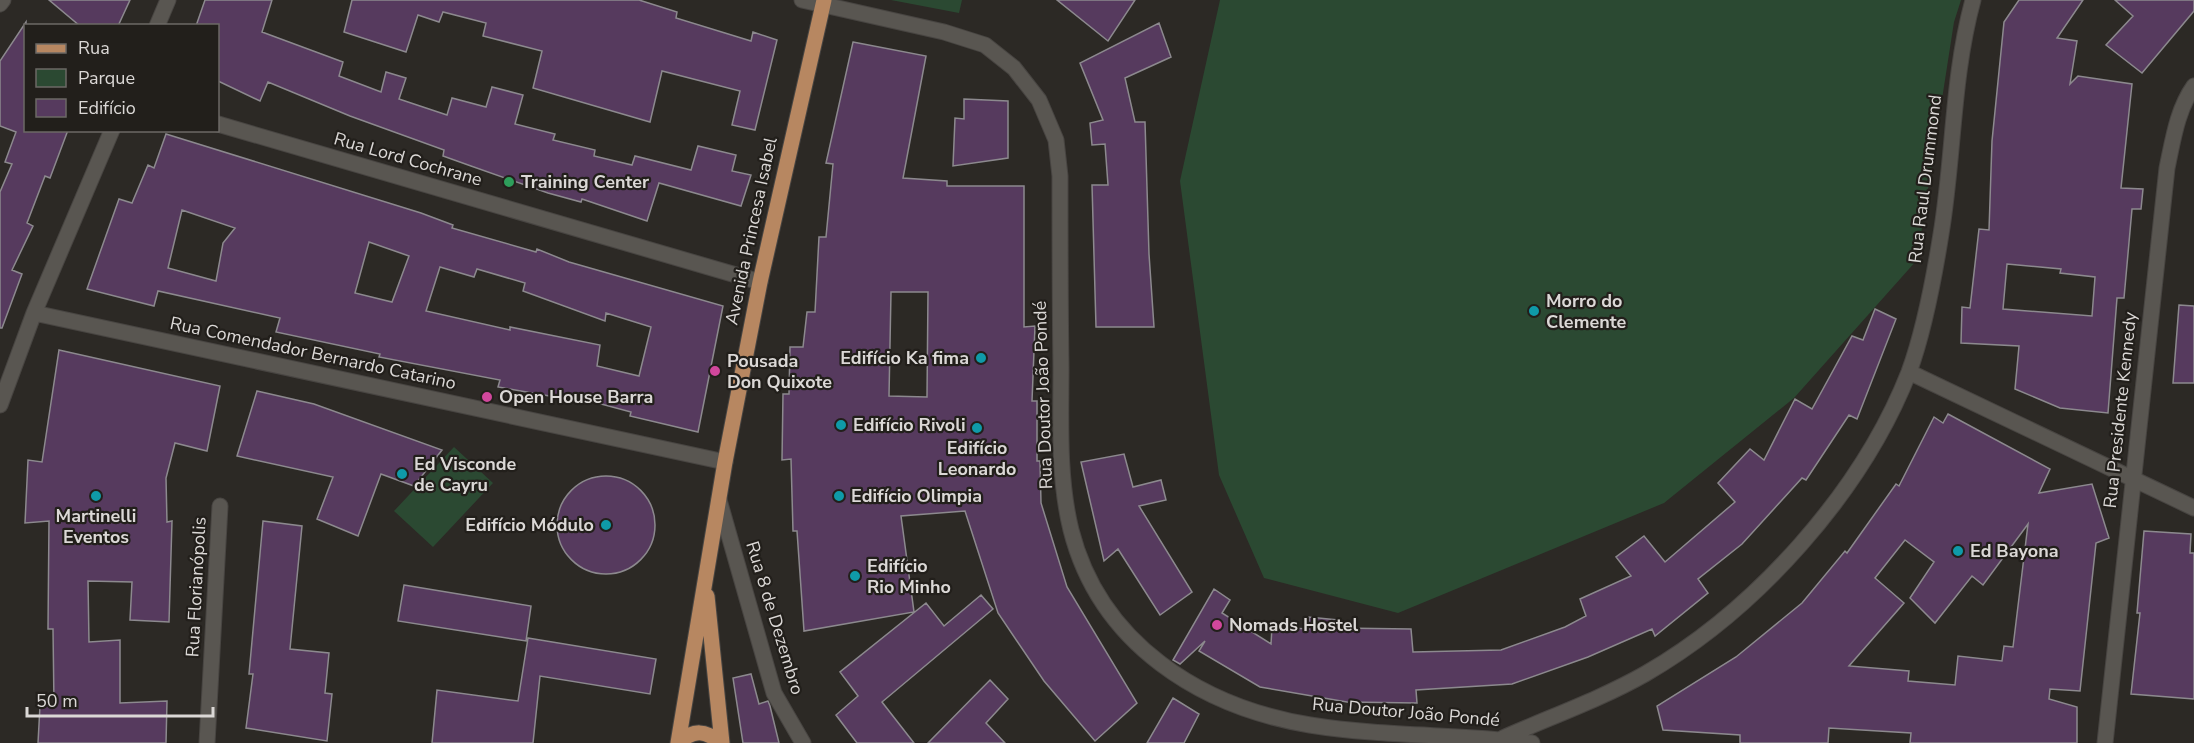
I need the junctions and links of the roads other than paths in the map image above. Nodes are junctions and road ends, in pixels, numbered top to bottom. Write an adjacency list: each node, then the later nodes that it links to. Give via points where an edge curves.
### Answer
1 (3, 0): 6 (street)
2 (168, 0): 7 (street)
3 (802, 0): 5 (street, Rua Doutor João Pondé)
4 (1973, 0): 13 (street, Rua Raul Drummond, via 1963,37 1941,234)
5 (823, 2): 11 (main road, Avenida Princesa Isabel); 21 (street, Rua Doutor João Pondé, via 985,45 1014,68 1039,100 1056,140 1059,176 1063,485 1071,531 1087,575 1121,627 1150,657 1197,688 1249,710 1321,726)
6 (0, 4)
7 (158, 24)
8 (2194, 86): 16 (street, Rua Presidente Kennedy, via 2175,131 2168,168)
9 (219, 124): 11 (street, Rua Lord Cochrane)
10 (111, 132): 12 (street)
11 (760, 282): 15 (main road, Avenida Princesa Isabel)
12 (33, 313): 14 (street); 15 (street, Rua Comendador Bernardo Catarino)
13 (1908, 372): 16 (street); 21 (street, Rua Raul Drummond, via 1880,433 1846,485 1754,593 1693,644 1643,675)
14 (0, 405)
15 (725, 462): 17 (main road, Avenida Princesa Isabel)
16 (2132, 479): 19 (street); 27 (street, Rua Presidente Kennedy)
17 (719, 500): 20 (main road, Avenida Princesa Isabel); 25 (street, Rua 8 de Dezembro, via 774,693)
18 (220, 506): 22 (street, Rua Florianópolis)
19 (2194, 508)
20 (705, 578): 23 (main road, Avenida Princesa Isabel); 24 (main road, Avenida Princesa Isabel)
21 (1501, 739): 26 (street, Rua Doutor João Pondé)
22 (207, 743)
23 (678, 743): 24 (main road, via 698,732)
24 (721, 743)
25 (803, 743)
26 (1532, 743)
27 (2105, 743)

